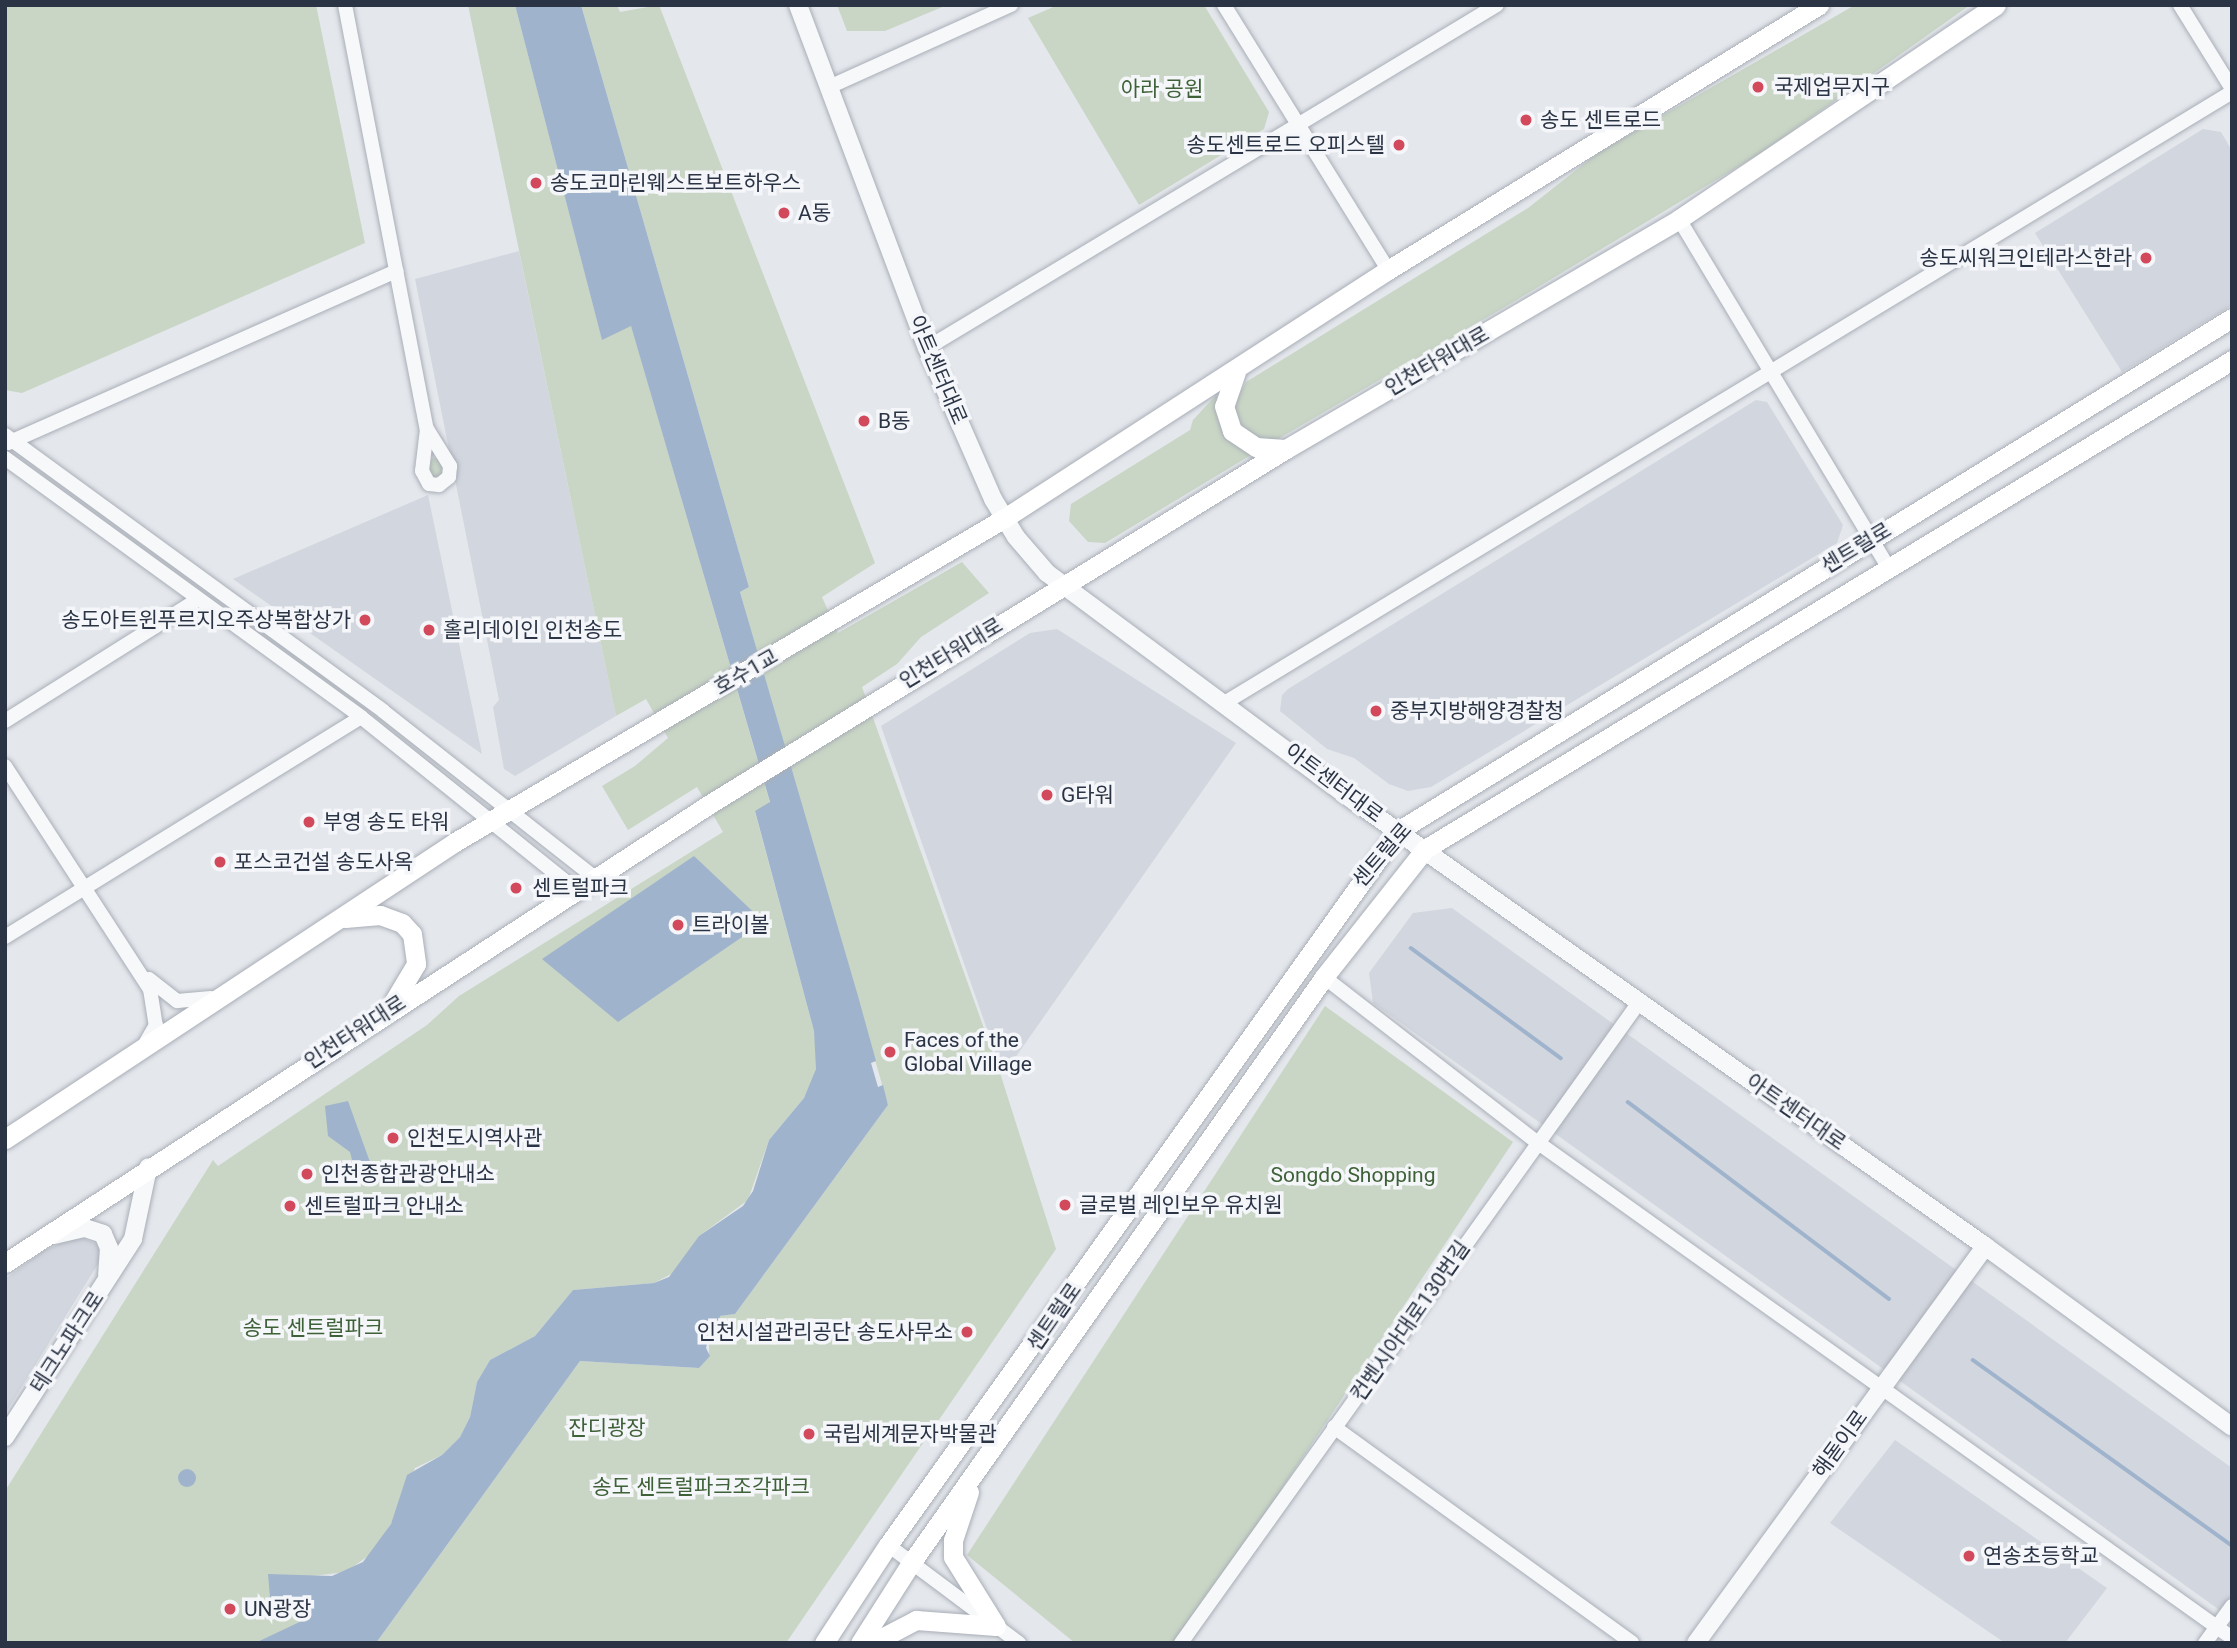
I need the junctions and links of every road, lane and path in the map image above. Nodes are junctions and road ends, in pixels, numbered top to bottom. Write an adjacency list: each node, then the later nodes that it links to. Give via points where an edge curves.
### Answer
1 (345, 5): 14 (street)
2 (798, 5): 9 (street, 아트센터대로)
3 (1011, 5): 9 (street)
4 (1224, 5): 11 (street)
5 (1497, 5): 11 (street)
6 (1996, 5): 12 (main road, 인천타워대로)
7 (2180, 5): 10 (street)
8 (1812, 8): 13 (main road)
9 (829, 87): 16 (street, 아트센터대로)
10 (2232, 90): 19 (street)
11 (1298, 125): 13 (street); 16 (street)
12 (1679, 219): 19 (street); 22 (main road, 인천타워대로)
13 (1388, 270): 18 (main road)
14 (397, 271): 20 (street); 21 (street)
15 (2232, 318): 25 (main road, 센트럴로)
16 (928, 348): 24 (street, 아트센터대로)
17 (2232, 360): 26 (main road, 센트럴로)
18 (1236, 372): 22 (main road, via 1224,406 1232,431 1256,447); 24 (main road)
19 (1770, 372): 25 (street); 29 (street)
20 (427, 429)
21 (8, 440): 33 (street, via 383,711)
22 (1286, 449): 27 (main road, 인천타워대로)
23 (5, 458): 28 (street)
24 (1003, 519): 27 (street, 아트센터대로); 33 (main road, 호수1교)
25 (1872, 539): 26 (street); 35 (main road, 센트럴로)
26 (1889, 568): 36 (main road, 센트럴로)
27 (1061, 587): 29 (street, 아트센터대로); 37 (main road, 인천타워대로)
28 (197, 600): 30 (street); 31 (street)
29 (1226, 702): 35 (street, 아트센터대로)
30 (361, 717): 34 (street); 38 (street)
31 (5, 721)
32 (5, 765): 38 (street)
33 (509, 810): 34 (main road); 37 (street)
34 (489, 821): 39 (street); 40 (main road)
35 (1398, 831): 36 (street, 아트센터대로); 60 (main road, 센트럴로)
36 (1425, 849): 43 (main road, 센트럴로); 45 (street, 아트센터대로)
37 (594, 877): 39 (main road, 인천타워대로)
38 (86, 885): 41 (street); 42 (street)
39 (575, 889): 46 (main road, 인천타워대로)
40 (332, 922): 44 (main road); 46 (main road, via 380,915 402,923 412,934 416,964)
41 (5, 937)
42 (138, 968): 44 (street, via 177,1002 194,1003); 47 (street, via 157,1012 153,1034)
43 (1324, 977): 49 (street); 59 (main road, 센트럴로)
44 (221, 994): 47 (main road)
45 (1640, 1001): 49 (street, 컨벤시아대로130번길); 52 (street, 아트센터대로)
46 (387, 1011): 50 (main road, 인천타워대로)
47 (144, 1045): 48 (main road)
48 (5, 1139)
49 (1537, 1142): 55 (street); 56 (street, 컨벤시아대로130번길)
50 (148, 1168): 51 (main road, 인천타워대로); 54 (street, 테크노파크로, via 136,1231)
51 (40, 1240): 53 (main road, 인천타워대로); 54 (street, 테크노파크로, via 76,1228 103,1234 110,1262)
52 (1985, 1246): 55 (street, 해돋이로); 57 (street, 아트센터대로)
53 (5, 1263)
54 (105, 1283): 58 (street, 테크노파크로)
55 (1879, 1389): 64 (street); 72 (street, 해돋이로)
56 (1334, 1427): 70 (street, 컨벤시아대로130번길); 71 (street)
57 (2232, 1427)
58 (5, 1437)
59 (974, 1474): 61 (main road, 센트럴로); 63 (main road, via 953,1539 953,1557 956,1569)
60 (888, 1545): 61 (street); 66 (main road, 센트럴로)
61 (911, 1563): 63 (street); 67 (main road, 센트럴로)
62 (2232, 1606): 64 (street)
63 (996, 1626): 68 (main road, via 916,1620); 69 (street)
64 (2217, 1627): 65 (street); 73 (street)
65 (2232, 1638)
66 (824, 1643)
67 (860, 1643)
68 (872, 1643)
69 (1019, 1643)
70 (1181, 1643)
71 (1632, 1643)
72 (1696, 1643)
73 (2205, 1643)

